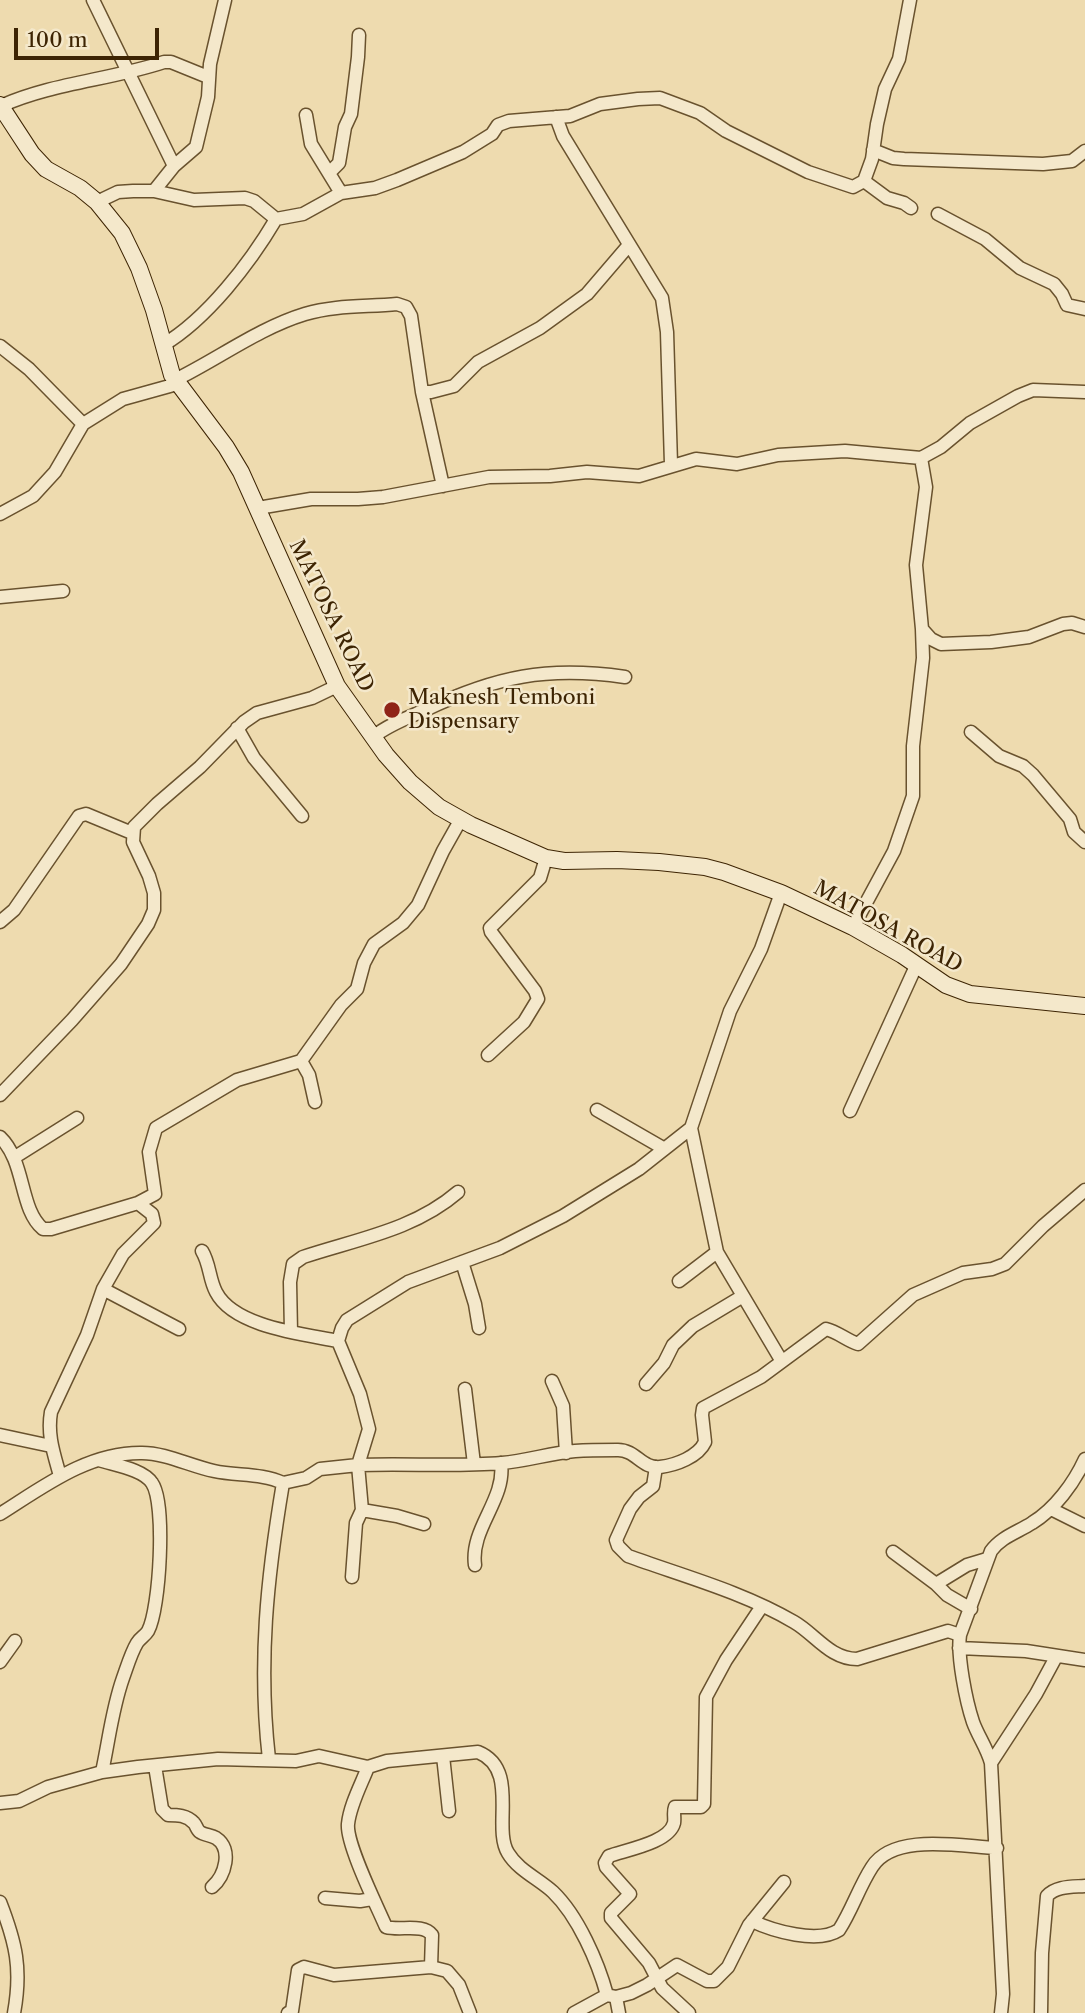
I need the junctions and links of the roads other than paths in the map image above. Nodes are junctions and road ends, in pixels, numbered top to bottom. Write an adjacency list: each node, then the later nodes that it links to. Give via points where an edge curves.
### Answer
1 (93, 0): 5 (street)
2 (225, 0): 6 (street)
3 (910, 0): 10 (street)
4 (359, 35): 13 (street, via 351,114 339,163)
5 (129, 73): 6 (street, via 171,62); 7 (street, via 35,93); 12 (street)
6 (208, 77): 12 (street, via 196,147)
7 (1, 106): 17 (street, MATOSA ROAD, via 46,169)
8 (306, 115): 13 (street, via 311,144)
9 (556, 117): 14 (street, via 600,104 660,98 700,113 808,172 853,187); 16 (street, via 509,121 463,152 375,188); 21 (street)
10 (873, 150): 11 (street, via 904,159 1043,164 1072,161); 14 (street)
11 (1085, 151)
12 (174, 166): 15 (street)
13 (329, 173): 16 (street)
14 (864, 181): 18 (street)
15 (154, 191): 17 (street, via 118,192); 20 (street, via 187,199 245,198)
16 (341, 193): 20 (street, via 303,214)
17 (96, 202): 23 (street, MATOSA ROAD, via 122,233 139,268)
18 (911, 208)
19 (938, 214): 22 (street, via 985,239 1020,268 1054,284 1067,305)
20 (276, 219): 23 (street, via 216,300)
21 (629, 245): 27 (street, via 587,294 540,328 478,362 454,386); 30 (street, via 664,307)
22 (1085, 309)
23 (163, 345): 25 (street, MATOSA ROAD)
24 (0, 346): 28 (street)
25 (176, 382): 27 (street, via 305,314 397,303 411,316); 28 (street, via 123,399); 32 (street, MATOSA ROAD, via 226,447)
26 (1085, 391): 29 (street, via 1033,390 1018,396)
27 (422, 392): 31 (street)
28 (83, 424): 33 (street, via 55,472 33,496)
29 (921, 458): 30 (street, via 845,451 778,455 737,464 696,458); 37 (street, via 926,487 916,565)
30 (671, 464): 31 (street, via 639,476 489,477)
31 (443, 486): 32 (street)
32 (258, 508): 39 (street, MATOSA ROAD)
33 (0, 514)
34 (63, 591): 35 (street)
35 (0, 597)
36 (1085, 627): 37 (street, via 1063,624 1029,637 968,643 941,643)
37 (922, 629): 50 (street, via 913,796 894,851)
38 (625, 677): 42 (street, via 558,671 508,678 450,698)
39 (337, 686): 40 (street, via 257,713); 42 (street, MATOSA ROAD)
40 (237, 728): 43 (street, via 254,758); 45 (street)
41 (971, 732): 46 (street, via 999,756 1033,775)
42 (373, 737): 44 (street, MATOSA ROAD, via 423,794)
43 (302, 816)
44 (461, 819): 47 (street, MATOSA ROAD); 54 (street, via 418,905 373,944 356,989)
45 (132, 833): 49 (street, via 86,814 79,816 14,910); 55 (street, via 154,893 148,924 121,964)
46 (1085, 842)
47 (546, 858): 48 (street, MATOSA ROAD, via 705,867); 53 (street, via 540,878 490,928 538,999 524,1022)
48 (781, 893): 50 (street, MATOSA ROAD); 60 (street, via 761,949 730,1011)
49 (0, 922)
50 (853, 927): 51 (street, MATOSA ROAD)
51 (916, 966): 52 (street, MATOSA ROAD, via 970,994); 58 (street)
52 (1085, 1006)
53 (488, 1055)
54 (302, 1061): 56 (street); 66 (street, via 237,1080 161,1123 149,1145 156,1191)
55 (0, 1095)
56 (316, 1102)
57 (597, 1110): 62 (street)
58 (850, 1111)
59 (78, 1118): 63 (street)
60 (691, 1128): 62 (street); 68 (street)
61 (0, 1137): 63 (street)
62 (663, 1148): 69 (street, via 639,1169 563,1216)
63 (15, 1157): 66 (street, via 30,1209 43,1229)
64 (1085, 1190): 77 (street, via 1005,1264 963,1272 913,1295 858,1344 826,1329)
65 (458, 1192): 75 (street, via 418,1220 293,1264)
66 (138, 1203): 71 (street, via 152,1214 154,1223 122,1254)
67 (202, 1251): 75 (street, via 214,1290 223,1302 249,1320)
68 (717, 1252): 70 (street); 72 (street)
69 (462, 1262): 73 (street); 76 (street, via 408,1282 368,1306 347,1320)
70 (679, 1282)
71 (103, 1289): 74 (street); 82 (street, via 51,1412)
72 (743, 1296): 77 (street); 79 (street, via 693,1326 673,1345)
73 (478, 1328)
74 (179, 1329)
75 (291, 1332): 76 (street)
76 (338, 1341): 88 (street, via 367,1418 367,1440)
77 (781, 1360): 89 (street, via 761,1377 703,1408 706,1438 699,1451)
78 (552, 1381): 83 (street, via 563,1406)
79 (646, 1384)
80 (465, 1389): 87 (street)
81 (0, 1435): 82 (street)
82 (51, 1446): 90 (street)
83 (566, 1452): 86 (street); 89 (street, via 625,1450)
84 (1085, 1459): 93 (street)
85 (99, 1460): 90 (street); 91 (street, via 143,1453); 114 (street, via 151,1481 159,1520 153,1612 148,1633 138,1641 123,1676)
86 (501, 1463): 87 (street); 99 (street, via 503,1478 473,1551)
87 (474, 1464): 88 (street)
88 (358, 1465): 91 (street); 92 (street)
89 (656, 1467): 102 (street, via 653,1486 639,1497 624,1520 618,1546 628,1556)
90 (60, 1476): 94 (street)
91 (277, 1480): 110 (street, via 264,1630)
92 (362, 1510): 95 (street); 100 (street, via 356,1523)
93 (1051, 1510): 96 (street); 98 (street, via 1000,1541)
94 (0, 1514)
95 (424, 1524)
96 (1085, 1526)
97 (892, 1552): 101 (street)
98 (987, 1559): 101 (street, via 967,1564); 103 (street)
99 (475, 1565)
100 (352, 1577)
101 (936, 1584): 103 (street)
102 (762, 1606): 105 (street, via 850,1659 948,1631); 126 (street, via 706,1697 704,1804 675,1807 668,1832 648,1845 609,1856 605,1863 630,1894 611,1918)
103 (971, 1609): 105 (street)
104 (15, 1641): 108 (street)
105 (960, 1641): 106 (street); 111 (street, via 973,1723)
106 (1056, 1657): 107 (street); 111 (street)
107 (1085, 1660)
108 (0, 1662)
109 (443, 1756): 113 (street); 116 (street); 127 (street, via 487,1755 499,1775 505,1803 503,1837 508,1853 562,1901)
110 (269, 1759): 112 (street); 113 (street, via 296,1761 319,1756)
111 (991, 1763): 117 (street)
112 (156, 1766): 114 (street); 120 (street, via 162,1809 168,1815 186,1816 201,1833 219,1839 224,1847 220,1880)
113 (368, 1767): 122 (street, via 350,1813 348,1832)
114 (102, 1772): 115 (street, via 48,1787 19,1801)
115 (0, 1803)
116 (449, 1811)
117 (997, 1848): 124 (street, via 932,1844 885,1854 877,1859 844,1923 834,1933 795,1934); 134 (street)
118 (784, 1882): 124 (street)
119 (1085, 1886): 135 (street, via 1061,1888 1046,1896)
120 (212, 1887)
121 (325, 1898): 122 (street)
122 (372, 1899): 125 (street, via 386,1927 429,1930 433,1939)
123 (0, 1902): 128 (street, via 18,1957)
124 (752, 1922): 126 (street, via 728,1967 714,1981 677,1965)
125 (431, 1967): 129 (street, via 334,1975 304,1967 298,1970); 130 (street, via 447,1971 459,1985)
126 (657, 1979): 127 (street, via 631,1993); 133 (street)
127 (612, 1996): 131 (street); 132 (street)
128 (14, 2013)
129 (288, 2013)
130 (470, 2013)
131 (574, 2013)
132 (619, 2013)
133 (689, 2013)
134 (1001, 2013)
135 (1041, 2013)

